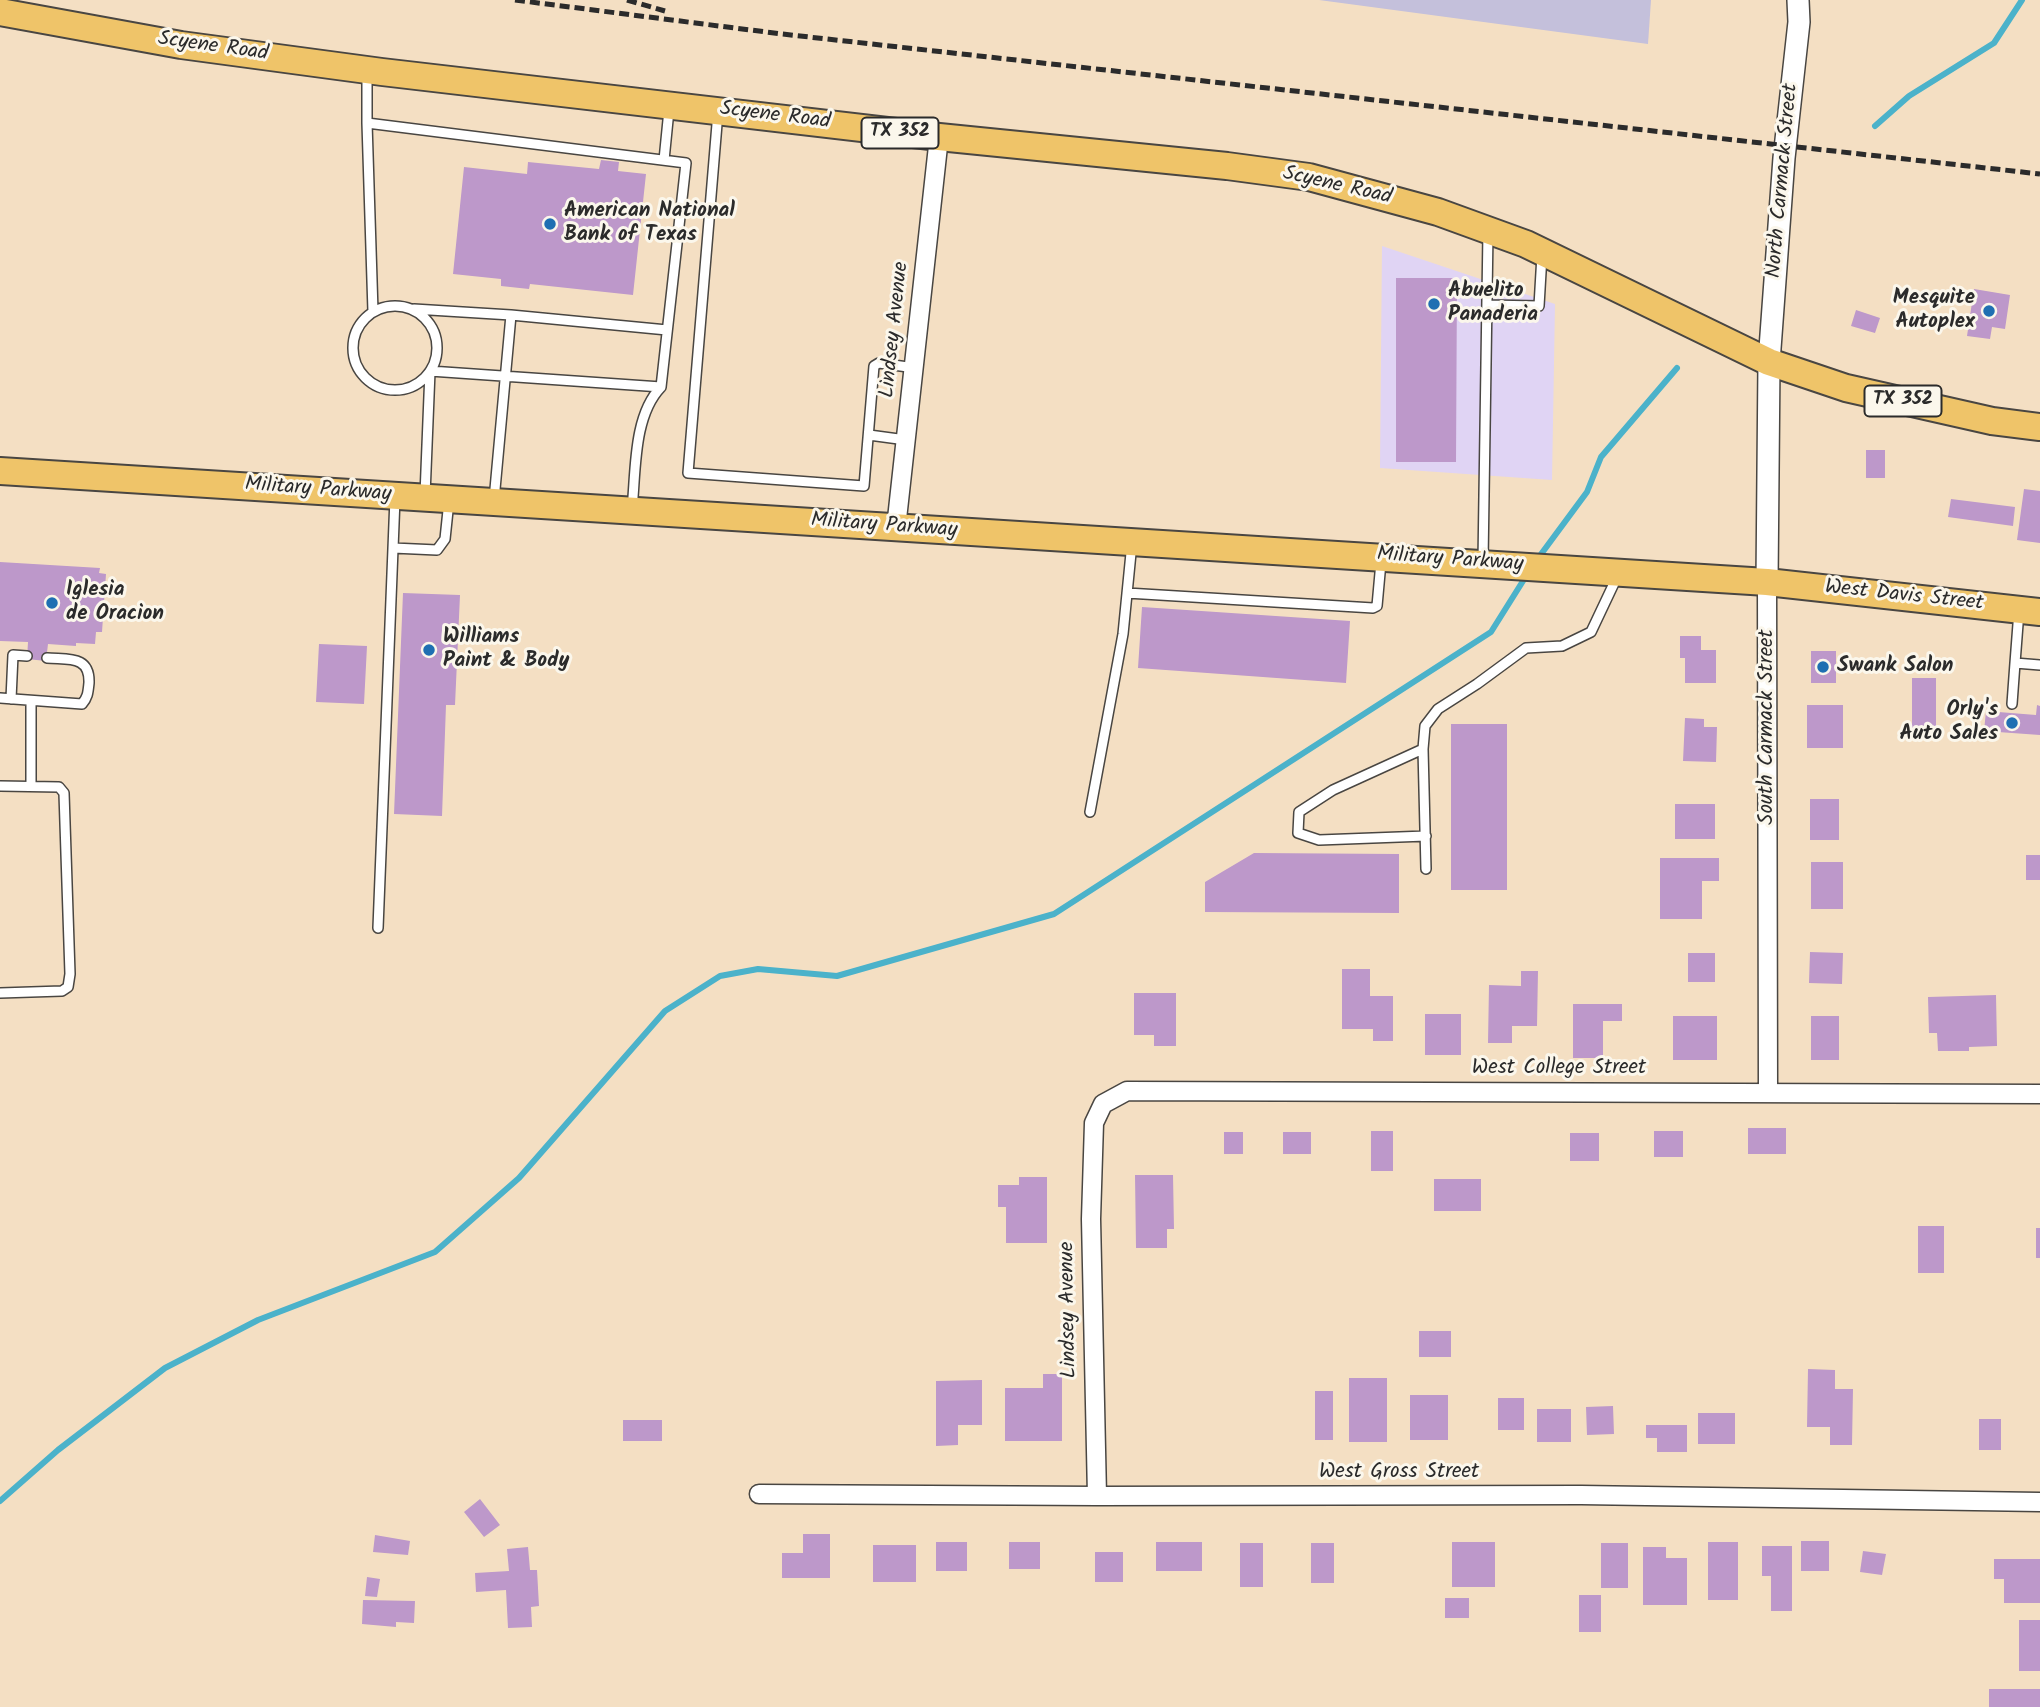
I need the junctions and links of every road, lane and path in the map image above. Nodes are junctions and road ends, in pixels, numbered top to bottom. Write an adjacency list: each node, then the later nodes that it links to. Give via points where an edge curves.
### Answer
1 (1798, 0): 16 (street, North Carmack Street)
2 (0, 12): 3 (main road, Scyene Road / TX 352, via 181,45)
3 (367, 70): 4 (main road, Scyene Road / TX 352); 6 (lane)
4 (669, 105): 5 (main road, Scyene Road / TX 352); 8 (lane)
5 (718, 110): 7 (main road, Scyene Road / TX 352); 22 (lane, via 688,473 860,488 865,484)
6 (367, 123): 8 (lane); 13 (lane)
7 (939, 137): 9 (main road, Scyene Road / TX 352, via 1309,177); 17 (street, Lindsey Avenue)
8 (664, 160): 15 (lane, via 685,163)
9 (1488, 230): 10 (main road, Scyene Road / TX 352); 11 (lane)
10 (1542, 252): 11 (lane, via 1539,306); 16 (main road, Scyene Road / TX 352)
11 (1487, 304): 33 (lane)
12 (412, 309): 13 (lane, via 398,306); 14 (lane); 18 (lane, via 433,329 436,358)
13 (373, 312): 18 (lane, via 363,320 352,344 353,357 366,379 378,387 400,389 420,382)
14 (511, 315): 15 (lane); 19 (lane)
15 (667, 330): 20 (lane)
16 (1769, 362): 21 (main road, TX 352, via 1846,388 1992,421); 35 (street, South Carmack Street)
17 (915, 368): 22 (lane, via 874,366); 23 (street, Lindsey Avenue)
18 (430, 371): 19 (lane); 26 (lane)
19 (506, 376): 20 (lane); 27 (lane)
20 (661, 387): 28 (lane, via 650,398 640,426)
21 (2040, 427)
22 (869, 435): 23 (lane)
23 (906, 440): 29 (street, Lindsey Avenue)
24 (0, 471): 25 (main road, Military Parkway)
25 (395, 496): 26 (main road, Military Parkway); 31 (lane)
26 (437, 498): 27 (main road, Military Parkway); 31 (lane, via 445,539 437,550)
27 (494, 502): 28 (main road, Military Parkway)
28 (632, 510): 29 (main road, Military Parkway)
29 (896, 528): 30 (main road, Military Parkway)
30 (1132, 541): 32 (main road, Military Parkway); 36 (lane)
31 (393, 548): 52 (lane)
32 (1382, 557): 33 (main road, Military Parkway); 36 (lane, via 1377,606 1373,608)
33 (1494, 564): 34 (main road, Military Parkway)
34 (1619, 572): 35 (main road, Military Parkway); 46 (lane, via 1591,632 1562,646 1526,648 1438,709 1425,726)
35 (1767, 582): 37 (main road, West Davis Street); 54 (street, South Carmack Street)
36 (1127, 593): 49 (lane)
37 (2030, 611): 40 (lane)
38 (27, 656): 43 (lane, via 13,655)
39 (47, 658): 44 (lane, via 79,660 87,666 88,698 82,704)
40 (2015, 663): 41 (lane); 45 (lane)
41 (2040, 665)
42 (0, 698): 43 (lane)
43 (11, 699): 44 (lane)
44 (31, 701): 48 (lane)
45 (2012, 704)
46 (1423, 750): 50 (lane); 50 (lane, via 1333,790 1299,812 1298,833 1319,840)
47 (0, 786): 48 (lane)
48 (32, 786): 53 (lane, via 59,787 64,793 68,987)
49 (1090, 812)
50 (1426, 836): 51 (lane)
51 (1426, 869)
52 (378, 928)
53 (0, 993)
54 (1768, 1092): 55 (street, West College Street); 56 (street, West College Street, via 1127,1091 1103,1104)
55 (2040, 1094)
56 (1094, 1124): 58 (street, Lindsey Avenue, via 1091,1219)
57 (759, 1494): 58 (street, West Gross Street)
58 (1097, 1496): 59 (street, West Gross Street, via 1581,1495)
59 (2040, 1502)

